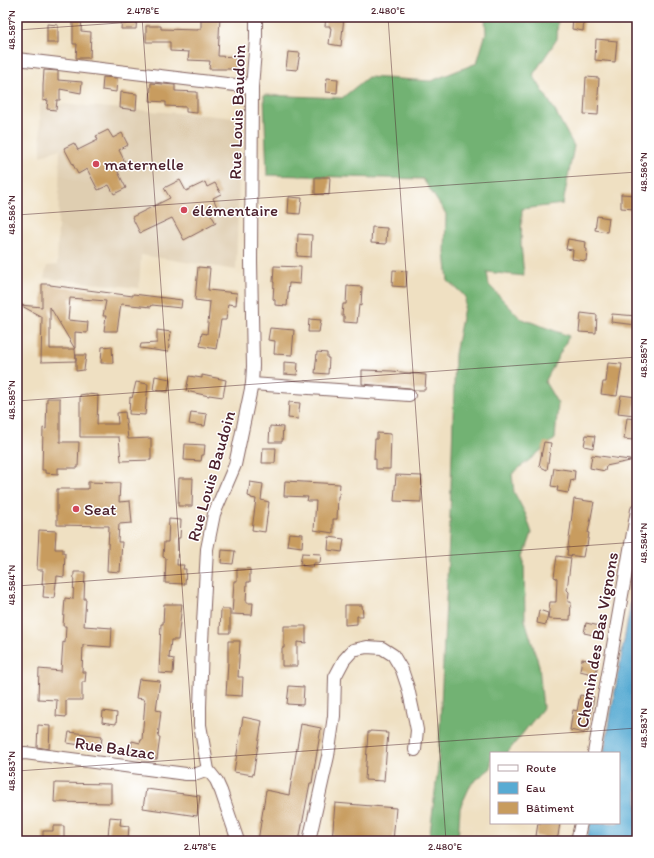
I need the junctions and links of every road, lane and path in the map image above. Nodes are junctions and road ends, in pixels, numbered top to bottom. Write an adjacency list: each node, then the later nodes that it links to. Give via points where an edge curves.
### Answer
1 (256, 17): 3 (street, Rue Louis Baudoin)
2 (17, 59): 3 (street)
3 (252, 87): 4 (street, Rue Louis Baudoin)
4 (252, 384): 5 (street); 10 (street, Rue Louis Baudoin, via 235,465 214,514 207,549 200,725)
5 (409, 395)
6 (637, 510): 8 (street, Chemin des Bas Vignons)
7 (415, 750): 13 (street, via 415,720 402,670 393,655 382,648 367,647 353,650 344,660 336,677 328,756)
8 (594, 752)
9 (17, 754): 10 (street, Rue Balzac, via 186,774)
10 (208, 770): 12 (street, Rue Louis Baudoin, via 221,791)
11 (581, 824): 14 (street)
12 (238, 841)
13 (309, 841)
14 (577, 841)

